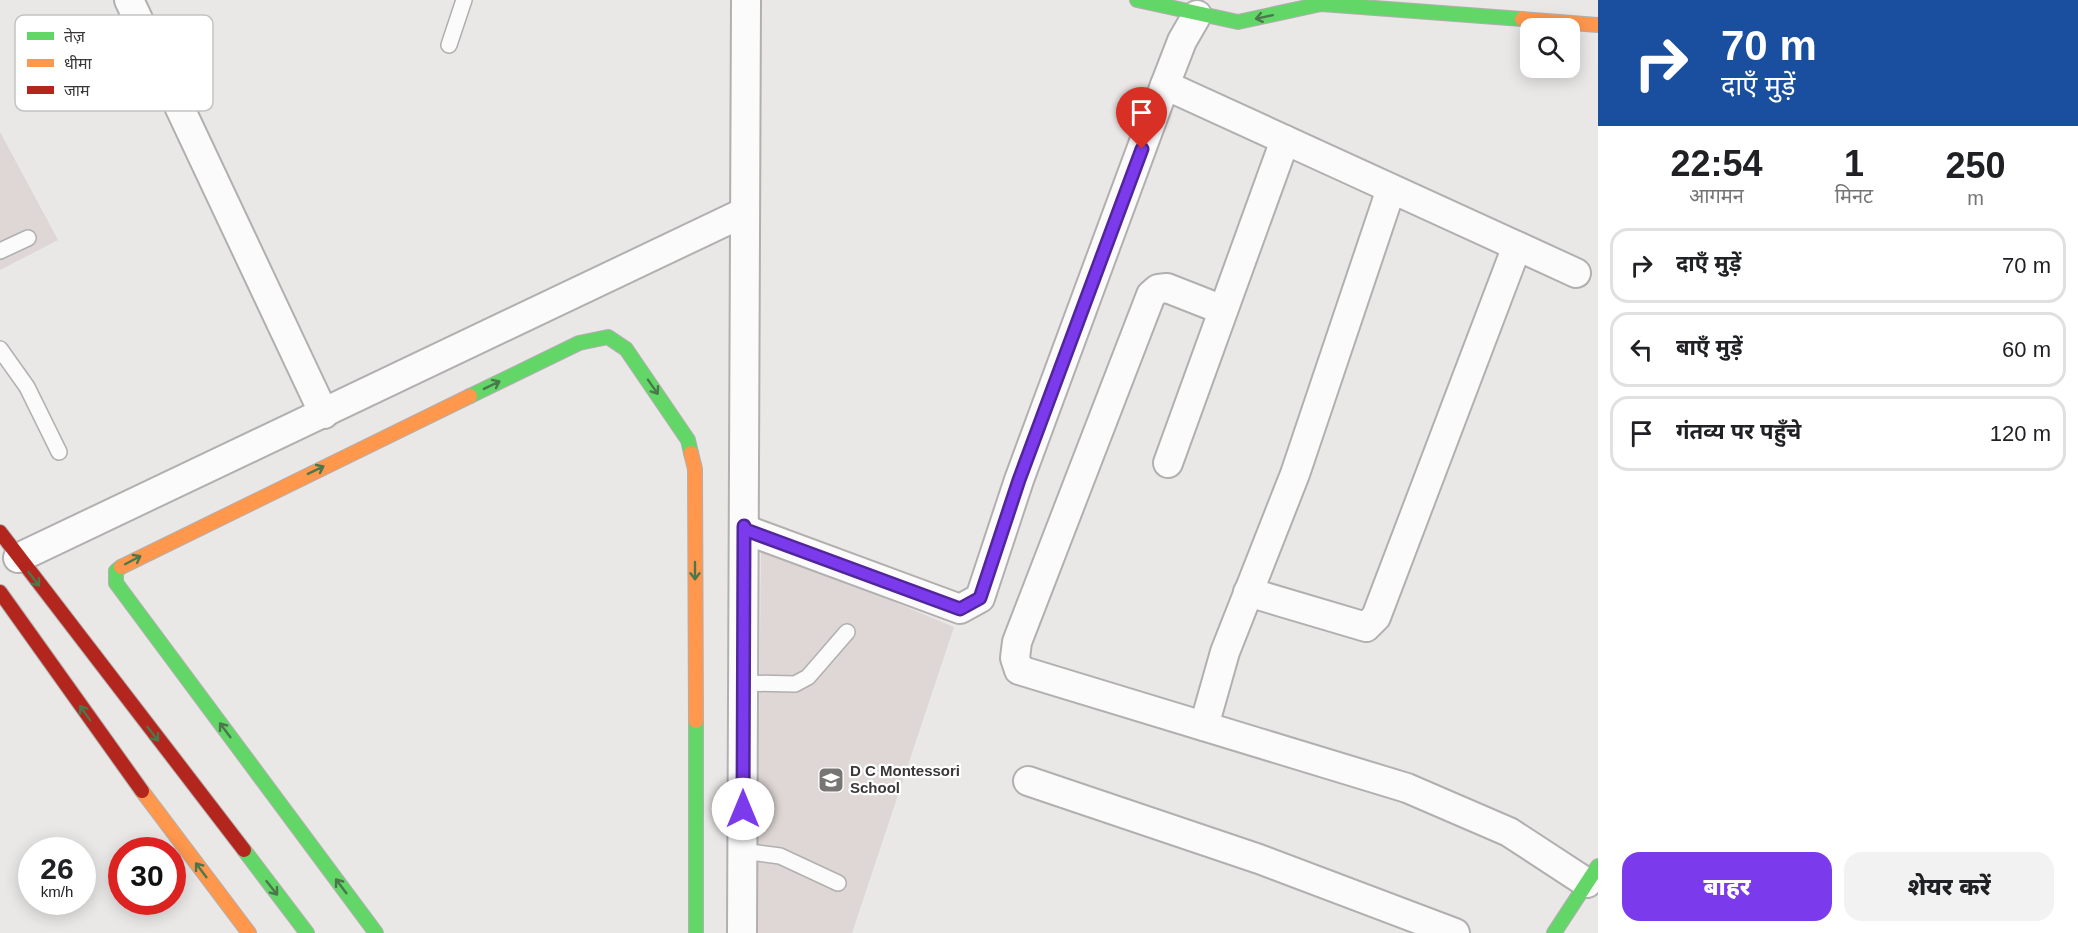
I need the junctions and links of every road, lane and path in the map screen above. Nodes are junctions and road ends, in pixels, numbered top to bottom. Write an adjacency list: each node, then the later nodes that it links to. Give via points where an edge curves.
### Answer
1 (129, 0): 6 (street)
2 (464, 0): 9 (lane)
3 (746, 0): 14 (street)
4 (1137, 0): 7 (street)
5 (1317, 2): 7 (street, one-way to 7, via 1238,22); 8 (street)
6 (136, 15)
7 (1197, 15): 10 (street, via 1182,41)
8 (1598, 25)
9 (449, 45)
10 (1166, 85): 12 (street); 24 (street, via 1023,469 980,598 960,609 746,530)
11 (181, 111): 21 (street)
12 (1285, 140): 13 (street); 19 (street)
13 (1391, 189): 16 (street); 28 (street, via 1294,474)
14 (745, 212): 21 (street); 24 (street)
15 (28, 238): 17 (lane)
16 (1517, 246): 18 (street); 28 (street, via 1376,617 1366,627)
17 (0, 250)
18 (1576, 273)
19 (1223, 310): 23 (street); 31 (street, via 1167,288 1151,295 1017,642 1016,658 1019,670)
20 (0, 349): 22 (lane, via 27,387)
21 (324, 414): 26 (street)
22 (59, 452)
23 (1168, 463)
24 (744, 526): 30 (street)
25 (0, 532): 26 (street)
26 (18, 558): 37 (street, one-way to 37)
27 (0, 592): 36 (street, one-way to 27, via 119,761)
28 (1248, 592): 31 (street, via 1225,652)
29 (847, 632): 30 (lane, via 808,677 795,684)
30 (743, 683): 33 (street)
31 (1204, 726): 34 (street, via 1407,788)
32 (1028, 781): 41 (street, via 1259,859)
33 (742, 851): 35 (lane, via 780,856); 40 (street)
34 (1593, 874): 42 (street)
35 (838, 884)
36 (249, 933)
37 (307, 933)
38 (376, 933): 39 (street, one-way to 39, via 116,583 116,571 263,495 579,343 608,337 626,349 688,440 694,470)
39 (696, 933)
40 (742, 933)
41 (1455, 933)
42 (1554, 933)

